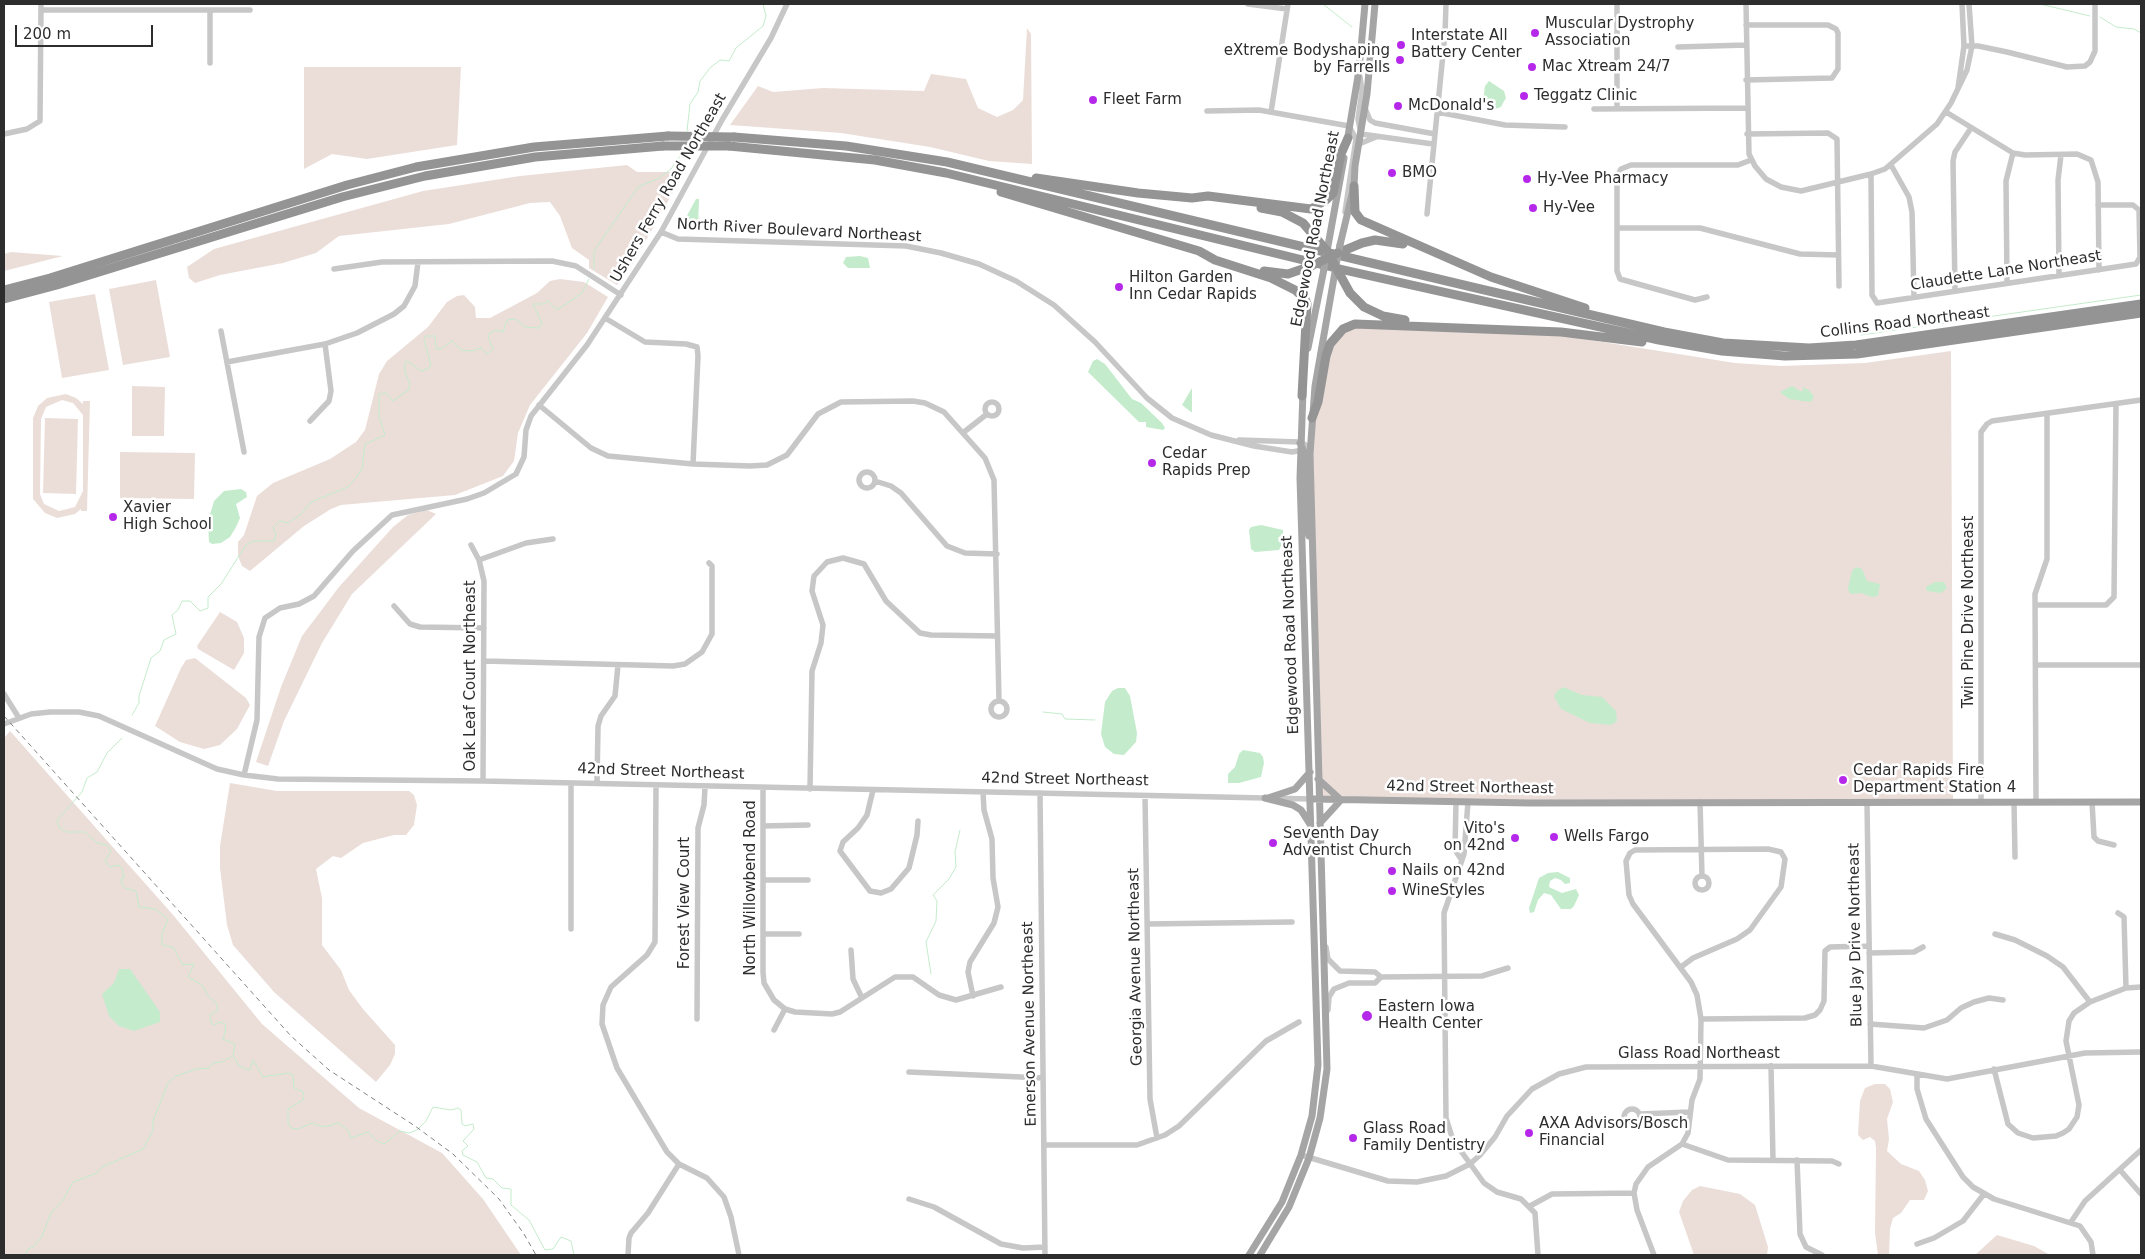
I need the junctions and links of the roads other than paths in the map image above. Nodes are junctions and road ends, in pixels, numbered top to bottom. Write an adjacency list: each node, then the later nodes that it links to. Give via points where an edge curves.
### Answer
1 (787, 4): 57 (street, Ushers Ferry Road Northeast)
2 (1248, 4): 12 (street)
3 (1365, 4): 21 (main road, Edgewood Road Northeast)
4 (1375, 4): 24 (main road, Edgewood Road Northeast)
5 (1446, 4): 30 (street)
6 (1617, 4): 27 (street)
7 (1746, 4): 15 (street)
8 (1962, 4): 18 (street)
9 (1969, 4): 19 (street)
10 (2095, 4): 19 (street, via 2095,51 2084,66 2067,67)
11 (41, 7): 13 (street); 35 (street, via 40,121 27,129)
12 (1288, 7): 29 (street)
13 (210, 10): 14 (street); 20 (street)
14 (250, 10)
15 (1746, 25): 16 (street); 22 (street, via 1832,26 1838,33 1835,76 1827,80)
16 (1746, 45): 17 (street); 22 (street)
17 (1678, 46)
18 (1964, 46): 19 (street); 23 (street)
19 (1972, 46): 23 (street, via 1968,70)
20 (210, 63)
21 (1358, 70): 32 (main road, Edgewood Road Northeast); 36 (street, via 1362,91 1358,119)
22 (1746, 80): 25 (street)
23 (1957, 93): 31 (street)
24 (1365, 108): 36 (main road, Edgewood Road Northeast); 37 (street, via 1375,123)
25 (1747, 108): 27 (street); 38 (street)
26 (1594, 109): 27 (street)
27 (1617, 109)
28 (1207, 111): 29 (street)
29 (1271, 112): 32 (street)
30 (1437, 112): 33 (street, via 1505,125); 37 (street)
31 (1946, 112): 34 (street); 48 (street)
32 (1349, 126): 40 (main road, Edgewood Road Northeast); 56 (street, via 1356,139)
33 (1565, 127)
34 (1971, 128): 43 (street); 69 (street, via 1953,161)
35 (4, 134)
36 (1361, 134): 39 (street); 41 (main road, Edgewood Road Northeast)
37 (1434, 134): 42 (street)
38 (1747, 134): 45 (street); 50 (street, via 1828,133 1834,136 1838,142)
39 (1378, 136): 41 (street); 42 (street)
40 (1348, 138): 52 (highway, via 1341,154 1333,193 1311,209 1223,197); 60 (main road, Edgewood Road Northeast)
41 (1359, 144): 51 (main road, Edgewood Road Northeast)
42 (1433, 144): 54 (street)
43 (2013, 153): 44 (street); 66 (street, via 2006,181)
44 (2061, 154): 53 (street, via 2083,155 2091,160 2098,182); 65 (street, via 2058,180)
45 (1751, 160): 50 (street, via 1766,179 1787,189 1808,190); 55 (street, via 1738,165 1625,166 1616,180)
46 (947, 162): 52 (highway, via 1094,188); 68 (highway, bridge, via 846,146 734,137 668,136 534,147 389,174); 77 (highway)
47 (907, 165): 58 (highway); 73 (highway, bridge, via 729,146 663,146 535,157 425,176 342,197); 81 (highway, Collins Road Northeast, via 1344,270 1659,340 1722,352)
48 (1891, 165): 49 (street); 72 (street, via 1909,197 1912,212)
49 (1871, 174): 50 (street); 72 (street, Claudette Lane Northeast, via 1872,299 1877,303)
50 (1838, 182): 59 (street)
51 (1354, 186): 56 (main road, Edgewood Road Northeast); 61 (highway, via 1355,212 1361,220)
52 (1192, 198): 60 (highway, via 1282,212 1303,222)
53 (2098, 205): 64 (street); 64 (street, Claudette Lane Northeast, via 2133,205 2139,210 2138,261 2131,266)
54 (1427, 214)
55 (1616, 228): 59 (street, via 1700,228 1794,253); 71 (street, via 1620,279 1694,300)
56 (1344, 230): 60 (main road, Edgewood Road Northeast)
57 (661, 232): 70 (street, Ushers Ferry Road Northeast); 92 (street, North River Boulevard Northeast, via 678,239 906,246 979,264 1016,281 1054,305 1084,331 1147,398 1172,418 1204,433)
58 (1199, 251): 60 (highway, bridge, via 1272,273 1288,274); 83 (highway, via 1215,260 1283,283 1305,299)
59 (1838, 255): 67 (street)
60 (1335, 257): 61 (highway, via 1368,241 1385,240); 78 (highway, via 1344,286 1373,312 1413,321); 83 (main road, Edgewood Road Northeast, bridge, via 1324,270); 89 (main road, Edgewood Road Northeast)
61 (1446, 259): 77 (highway)
62 (418, 262): 63 (street, via 370,262); 70 (street, via 552,261 587,272); 80 (street, via 415,286 404,306 357,333)
63 (334, 269)
64 (2099, 270): 65 (street, Claudette Lane Northeast)
65 (2059, 275): 66 (street, Claudette Lane Northeast)
66 (2007, 282): 69 (street, Claudette Lane Northeast)
67 (1838, 286)
68 (4, 290)
69 (1955, 291): 72 (street, Claudette Lane Northeast)
70 (621, 295): 76 (street, Ushers Ferry Road Northeast)
71 (1707, 297)
72 (1914, 297)
73 (4, 299)
74 (2141, 304): 77 (highway, Collins Road Northeast, via 1894,341 1809,348 1723,343)
75 (2141, 313): 81 (highway, Collins Road Northeast, via 1866,352)
76 (605, 318): 86 (street, Ushers Ferry Road Northeast); 96 (street, via 645,342 697,347)
77 (1642, 326)
78 (1495, 329): 81 (highway, via 1621,338 1719,355); 89 (highway, via 1367,323 1344,329 1330,344)
79 (221, 331): 82 (street)
80 (324, 344): 82 (street); 90 (street, via 331,391 329,401)
81 (1785, 356)
82 (227, 362): 95 (street)
83 (1302, 396): 93 (main road, Edgewood Road Northeast)
84 (2141, 400): 85 (street)
85 (2116, 404): 88 (street); 103 (street, via 2114,597 2106,604)
86 (539, 405): 96 (street, via 598,453); 116 (street, Ushers Ferry Road Northeast, via 528,423 522,464 510,479 467,499 392,515 353,551 314,596 299,604 280,608 264,618 259,637 257,720)
87 (987, 414): 91 (street)
88 (2046, 414): 103 (street, via 2047,559 2037,586); 135 (street, Twin Pine Drive Northeast, via 1986,424 1981,432)
89 (1312, 418): 94 (main road, Edgewood Road Northeast)
90 (310, 421)
91 (964, 432): 96 (street, via 944,412 925,403 854,400 841,402 818,414 796,446 778,462 750,466); 100 (street, via 985,458 994,480)
92 (1235, 440): 93 (street, North River Boulevard Northeast); 94 (street, North River Boulevard Northeast, via 1254,446)
93 (1300, 442): 94 (main road, Edgewood Road Northeast); 94 (street, North River Boulevard Northeast)
94 (1305, 450): 115 (main road, Edgewood Road Northeast); 117 (main road, Edgewood Road Northeast, via 1313,556)
95 (244, 452)
96 (693, 464)
97 (875, 481): 100 (street, via 892,486 901,493 947,546 965,553)
98 (553, 540): 101 (street, via 526,543)
99 (471, 545): 101 (street, Oak Leaf Court Northeast)
100 (997, 554): 106 (street)
101 (479, 560): 105 (street, Oak Leaf Court Northeast, via 484,581)
102 (709, 563): 108 (street, via 712,566 713,625 708,644 702,652 685,664 673,666)
103 (2035, 605): 109 (street)
104 (394, 606): 105 (street, via 410,624 420,627)
105 (484, 628): 107 (street, Oak Leaf Court Northeast)
106 (997, 636): 112 (street); 124 (street, via 920,632 886,601 864,564 843,558 827,562 814,576 812,591 823,625 812,672)
107 (484, 661): 108 (street); 118 (street, Oak Leaf Court Northeast)
108 (618, 665): 120 (street, via 615,696 598,726)
109 (2036, 665): 110 (street); 137 (street)
110 (2141, 665)
111 (4, 694): 113 (street)
112 (998, 701)
113 (19, 718): 114 (street, 42nd Street Northeast); 116 (street, 42nd Street Northeast, via 50,712 99,716 206,765)
114 (4, 725)
115 (1310, 772): 129 (main road, via 1296,789); 130 (main road, Edgewood Road Northeast)
116 (244, 775): 118 (street, 42nd Street Northeast, via 326,780)
117 (1318, 780): 130 (main road, Edgewood Road Northeast); 131 (main road)
118 (483, 781): 119 (street, 42nd Street Northeast)
119 (571, 783): 120 (street, 42nd Street Northeast); 156 (street)
120 (597, 783): 121 (street, 42nd Street Northeast)
121 (656, 786): 122 (street, 42nd Street Northeast); 201 (street, via 655,942 646,955 611,987 604,1005 602,1024 623,1079 667,1152)
122 (705, 787): 123 (street, 42nd Street Northeast); 177 (street, Forest View Court, via 698,828)
123 (763, 788): 124 (street, 42nd Street Northeast); 144 (street, North Willowbend Road)
124 (810, 789): 125 (street, 42nd Street Northeast)
125 (873, 790): 126 (street, 42nd Street Northeast); 141 (street, via 867,815 843,842 840,851 870,891 882,893 891,889 909,868)
126 (983, 792): 127 (street, 42nd Street Northeast); 171 (street, via 992,839 998,907 994,923 970,962 968,972)
127 (1040, 793): 128 (street, 42nd Street Northeast); 190 (street, Emerson Avenue Northeast)
128 (1146, 796): 129 (street, 42nd Street Northeast); 155 (street, Georgia Avenue Northeast)
129 (1266, 798): 130 (street, 42nd Street Northeast); 145 (main road, via 1294,805 1301,810)
130 (1315, 799): 131 (main road, 42nd Street Northeast); 142 (main road, Edgewood Road Northeast); 145 (main road, Edgewood Road Northeast)
131 (1341, 800): 132 (main road, 42nd Street Northeast); 142 (main road)
132 (1456, 802): 133 (main road, 42nd Street Northeast); 149 (street, via 1455,850)
133 (1468, 802): 134 (main road, 42nd Street Northeast); 149 (street, via 1466,844)
134 (1700, 802): 140 (main road, 42nd Street Northeast); 147 (street)
135 (1981, 802): 136 (main road, 42nd Street Northeast); 140 (main road, 42nd Street Northeast)
136 (2014, 802): 137 (main road, 42nd Street Northeast); 148 (street)
137 (2036, 802): 138 (main road, 42nd Street Northeast)
138 (2092, 802): 139 (main road, 42nd Street Northeast); 146 (street, via 2094,837)
139 (2141, 802)
140 (1867, 803): 162 (street, Blue Jay Drive Northeast)
141 (918, 821)
142 (1320, 823): 160 (main road, Edgewood Road Northeast)
143 (808, 825): 144 (street)
144 (763, 826): 151 (street, North Willowbend Road)
145 (1312, 830): 197 (main road, Edgewood Road Northeast, via 1318,1065 1312,1116)
146 (2114, 844)
147 (1701, 850): 150 (street); 164 (street, via 1635,850 1626,862 1633,904); 164 (street, via 1768,849 1781,852 1785,858 1784,877 1781,887 1750,930)
148 (2015, 857)
149 (1461, 859): 167 (street, via 1444,912)
150 (1702, 876)
151 (763, 880): 152 (street); 157 (street, North Willowbend Road)
152 (808, 880)
153 (2118, 913): 170 (street, via 2124,917)
154 (1292, 922): 155 (street)
155 (1148, 924): 193 (street, Georgia Avenue Northeast, via 1150,1099)
156 (570, 929)
157 (763, 934): 158 (street); 175 (street, North Willowbend Road, via 764,983 770,995)
158 (799, 934)
159 (1995, 934): 174 (street, via 2047,956 2062,967)
160 (1325, 944): 166 (street, via 1328,959 1340,971 1376,972); 176 (main road, Edgewood Road Northeast)
161 (1923, 946): 162 (street, via 1914,952)
162 (1869, 949): 178 (street, via 1830,947 1824,951 1824,1001 1815,1015 1806,1018); 180 (street, Blue Jay Drive Northeast)
163 (851, 950): 172 (street, via 853,979)
164 (1680, 967): 178 (street, via 1692,982)
165 (1508, 968): 167 (street, via 1482,976)
166 (1381, 977): 167 (street); 176 (street, via 1375,983 1349,983 1334,989)
167 (1444, 977): 202 (street, via 1446,1118 1453,1140)
168 (1001, 987): 171 (street)
169 (2141, 987): 170 (street)
170 (2126, 988): 174 (street)
171 (973, 996): 172 (street, via 956,1000 948,998 913,977 904,976 888,980)
172 (862, 998): 175 (street, via 840,1012 815,1014)
173 (2003, 1000): 180 (street, via 1989,998 1974,1002 1947,1020 1924,1028)
174 (2090, 1002): 183 (street, via 2074,1013 2069,1021 2066,1030)
175 (785, 1009): 181 (street)
176 (1327, 1016): 198 (main road, Edgewood Road Northeast, via 1324,1094)
177 (697, 1019)
178 (1701, 1019): 186 (street)
179 (1299, 1022): 193 (street, via 1266,1041 1179,1126)
180 (1870, 1024): 185 (street, Blue Jay Drive Northeast)
181 (774, 1030)
182 (2141, 1052): 183 (street, Glass Road Northeast)
183 (2069, 1056): 187 (street, Glass Road Northeast); 187 (street, via 2078,1099 2077,1117 2069,1129 2056,1136 2025,1136 2008,1124)
184 (1772, 1066): 185 (street, Glass Road Northeast); 186 (street, Glass Road Northeast); 199 (street)
185 (1870, 1066): 189 (street, Glass Road Northeast)
186 (1700, 1067): 191 (street, via 1698,1088); 202 (street, Glass Road Northeast, via 1586,1067 1559,1074 1543,1081 1524,1096 1488,1146)
187 (1994, 1069): 189 (street, Glass Road Northeast, via 1947,1079)
188 (909, 1072): 190 (street)
189 (1918, 1075): 206 (street, via 1917,1089 1926,1119 1962,1177)
190 (1043, 1078): 195 (street, Emerson Avenue Northeast)
191 (1689, 1112): 192 (street); 194 (street, via 1688,1133)
192 (1640, 1114)
193 (1157, 1138): 195 (street, via 1137,1144)
194 (1682, 1144): 199 (street, via 1728,1160); 205 (street, via 1648,1167 1636,1184)
195 (1045, 1145): 212 (street, Emerson Avenue Northeast)
196 (2141, 1150): 204 (street)
197 (1301, 1155): 198 (street, Glass Road Northeast); 216 (main road, Edgewood Road Northeast, via 1282,1202)
198 (1309, 1158): 202 (street, Glass Road Northeast, via 1402,1183 1434,1180); 217 (main road, Edgewood Road Northeast, via 1289,1207)
199 (1773, 1160): 200 (street)
200 (1798, 1160): 203 (street); 220 (street, via 1800,1234 1806,1247)
201 (679, 1164): 213 (street, via 648,1213 631,1233); 214 (street, via 707,1178 724,1197)
202 (1470, 1164): 209 (street, via 1489,1187 1521,1199)
203 (1839, 1164)
204 (2120, 1170): 207 (street); 210 (street, via 2085,1201)
205 (1634, 1193): 209 (street, via 1552,1194); 219 (street, via 1641,1225)
206 (1984, 1194): 210 (street); 211 (street, via 1963,1221)
207 (2141, 1194)
208 (909, 1199): 212 (street, via 934,1207 1001,1244)
209 (1530, 1206): 218 (street, via 1537,1221)
210 (2071, 1222): 221 (street, via 2087,1233)
211 (1917, 1244)
212 (1044, 1248): 215 (street, Emerson Avenue Northeast)
213 (628, 1255)
214 (739, 1255)
215 (1045, 1255)
216 (1250, 1255)
217 (1260, 1255)
218 (1538, 1255)
219 (1654, 1255)
220 (1822, 1255)
221 (2093, 1255)

